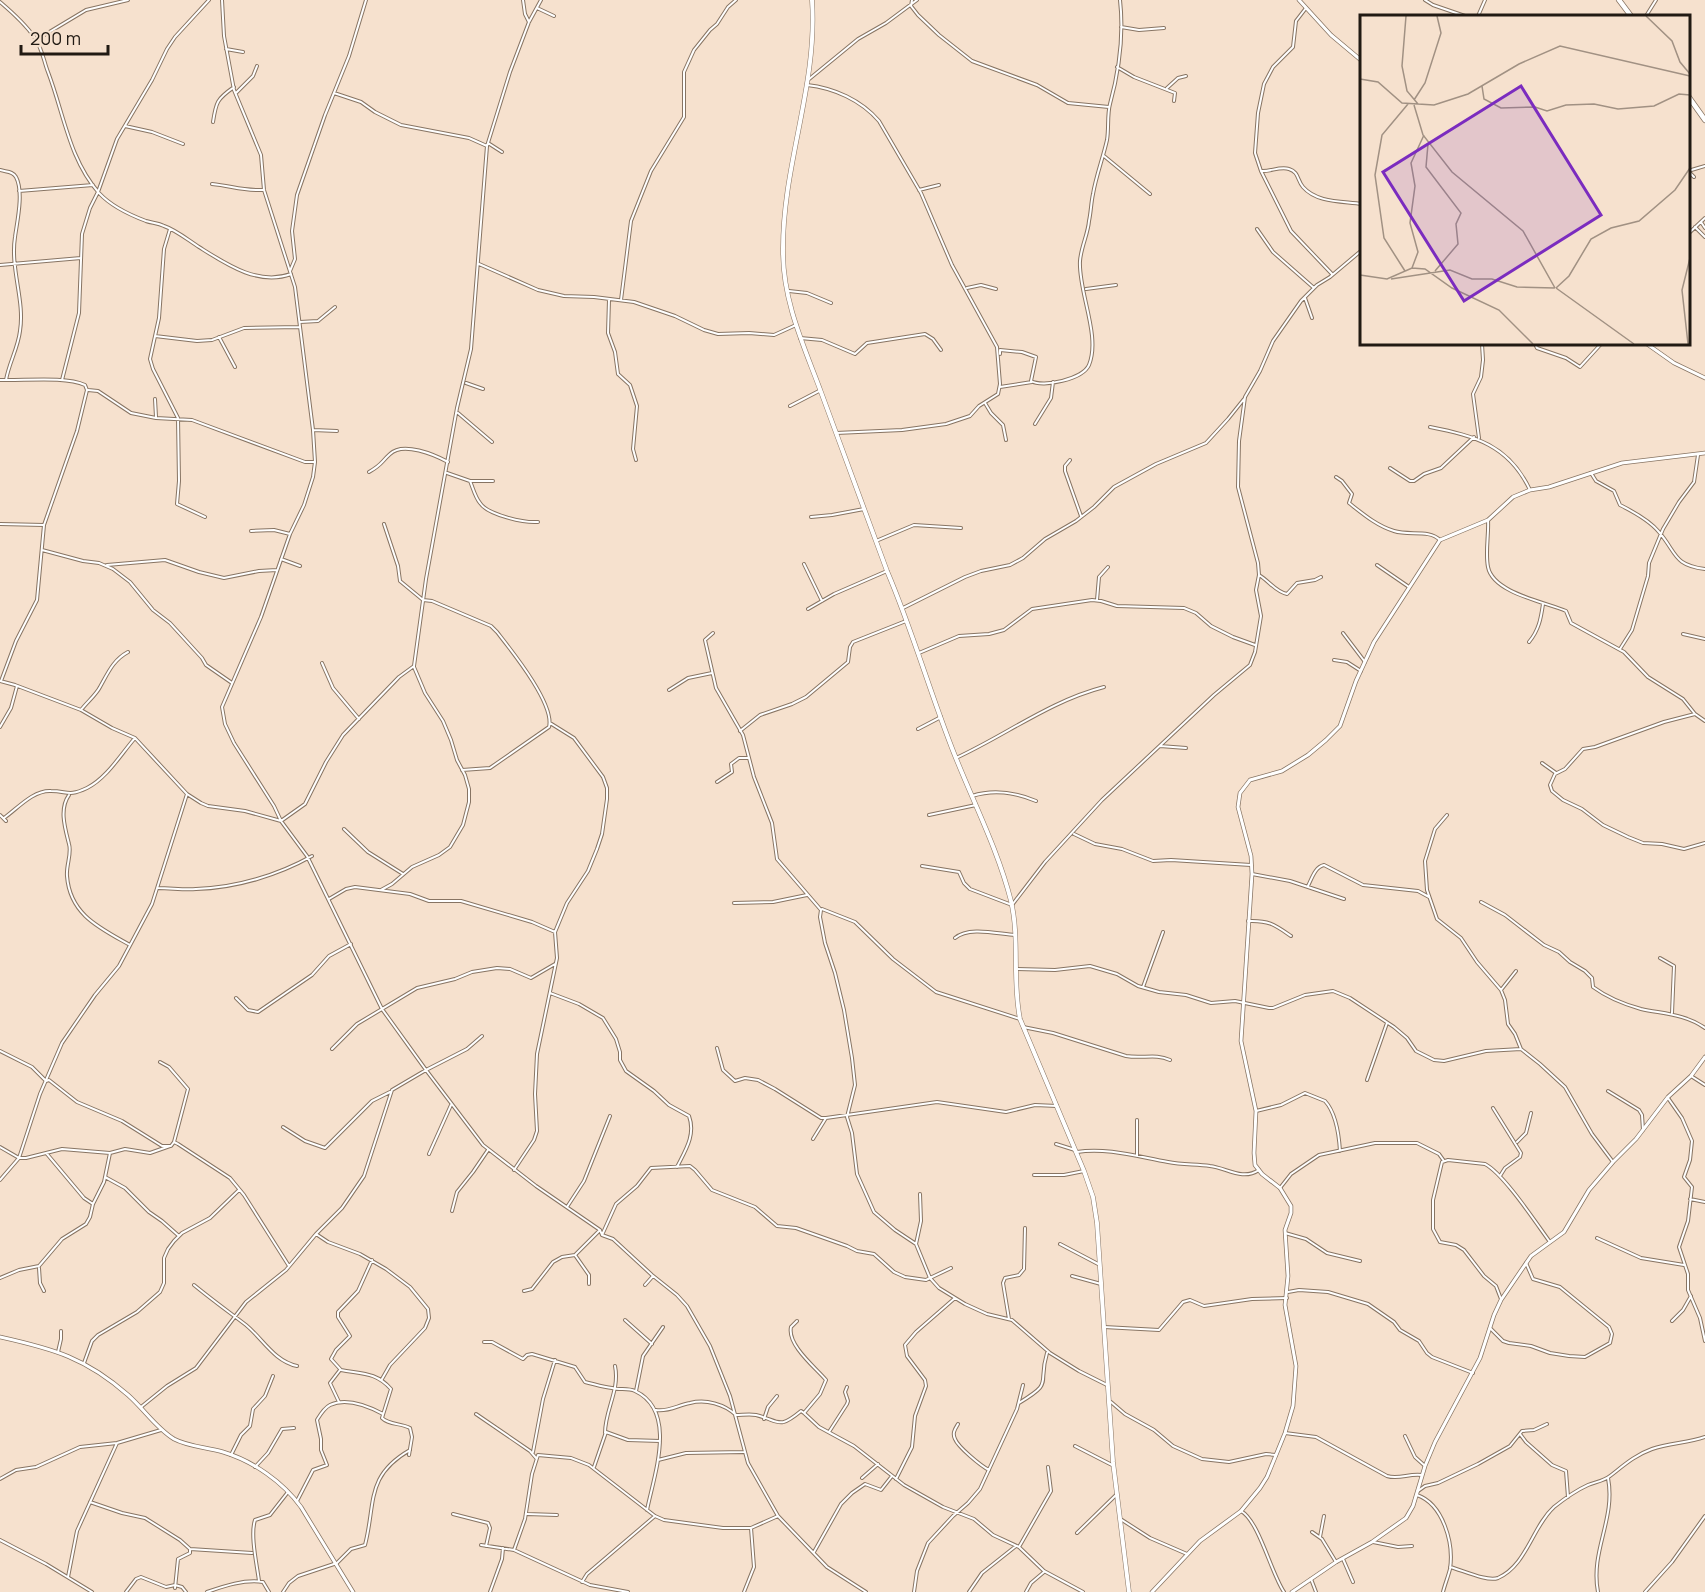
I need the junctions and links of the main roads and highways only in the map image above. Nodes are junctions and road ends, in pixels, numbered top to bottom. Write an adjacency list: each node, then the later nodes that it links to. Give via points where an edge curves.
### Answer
1 (812, 0): 6 (main road, via 814,28 808,82 784,207 786,291 956,758 1001,866 1012,905 1020,1019 1084,1171 1096,1213 1114,1466)
2 (1619, 0): 3 (main road)
3 (1630, 15)
4 (1690, 98): 5 (main road)
5 (1705, 120)
6 (1129, 1592)

